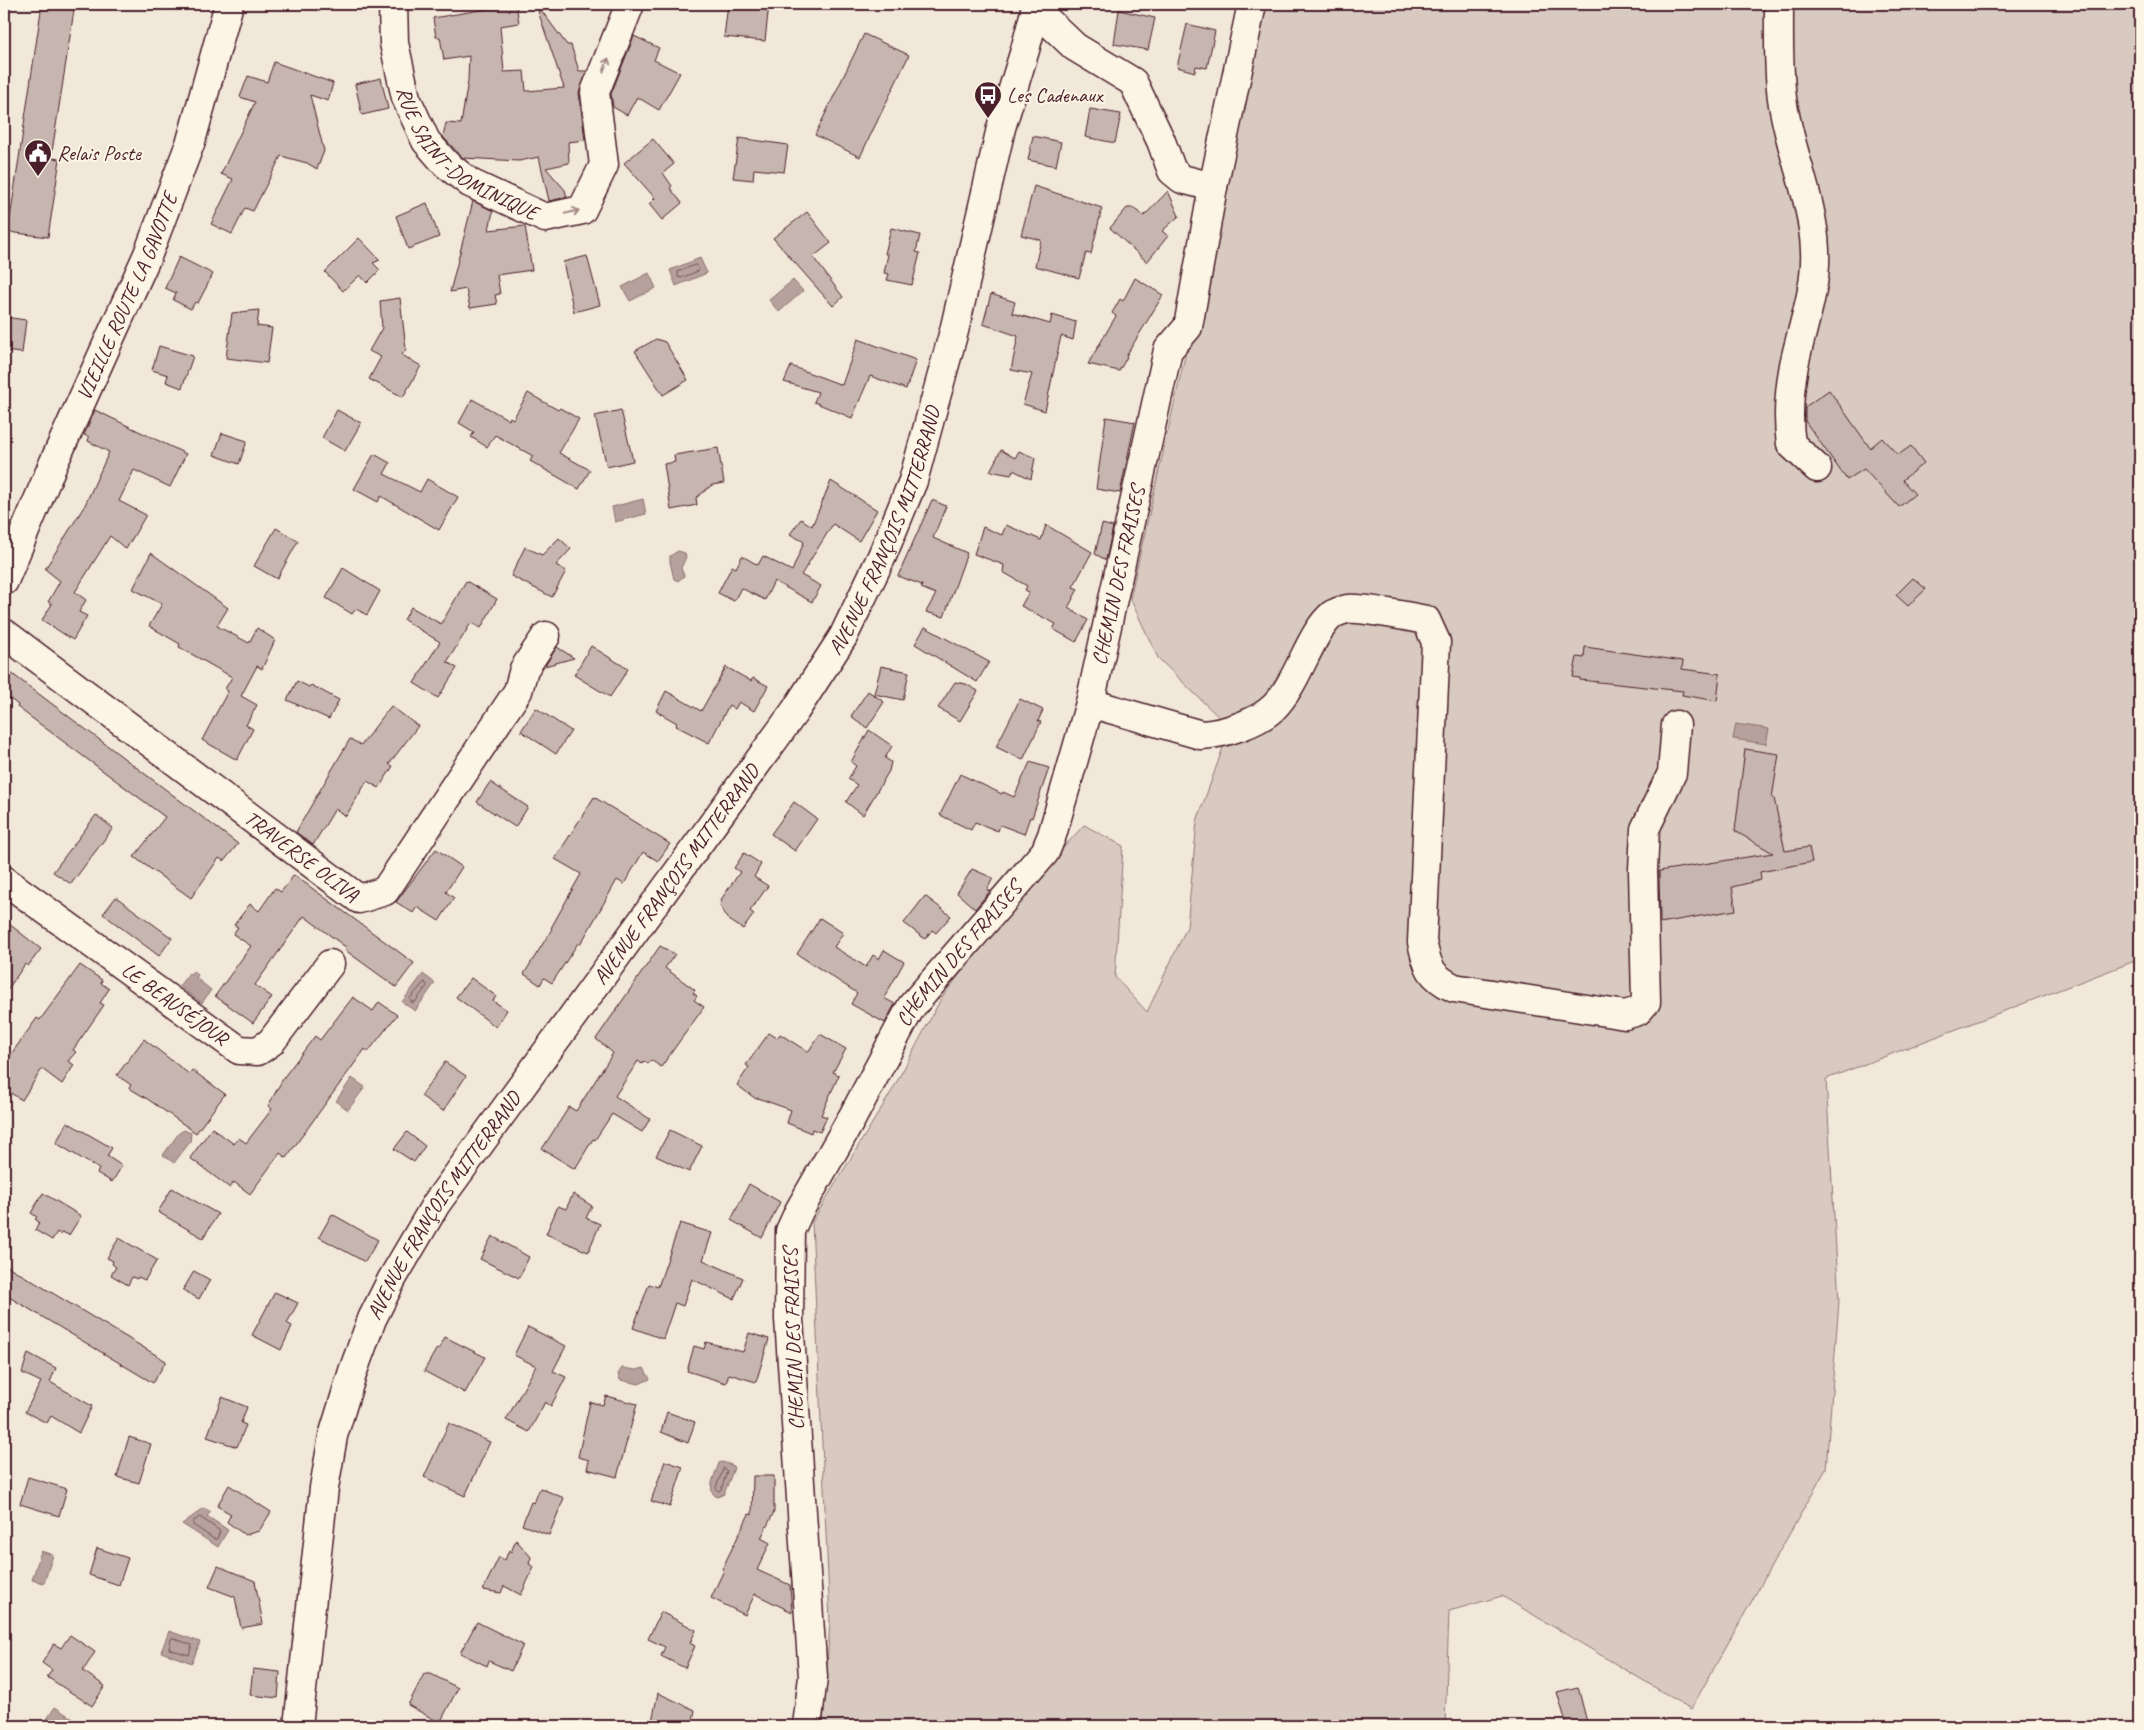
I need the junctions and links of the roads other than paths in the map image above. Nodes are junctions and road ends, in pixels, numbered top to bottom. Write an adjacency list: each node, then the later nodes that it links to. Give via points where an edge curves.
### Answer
1 (229, 4): 9 (street, VIEILLE ROUTE LA GAVOTTE, via 191,141 148,254)
2 (393, 4): 3 (street, RUE SAINT-DOMINIQUE, one-way to 3, via 394,43 406,98 426,142 446,164 470,182 545,218 582,210 604,165 595,92)
3 (630, 4)
4 (1252, 4): 7 (street, CHEMIN DES FRAISES)
5 (1778, 4): 8 (street, via 1782,99 1811,212 1815,251 1813,286 1794,367 1787,416 1790,444)
6 (1036, 6): 7 (street, via 1075,47 1133,82 1172,171 1182,179); 16 (street, AVENUE FRANÇOIS MITTERRAND, via 1001,128 954,331 913,481 843,637 795,711 436,1204 372,1319 333,1436 324,1488)
7 (1213, 187): 12 (street, CHEMIN DES FRAISES, via 1188,327 1168,350)
8 (1817, 468)
9 (4, 581)
10 (4, 633): 11 (street, TRAVERSE OLIVA, via 359,899 384,891 518,691 524,669)
11 (546, 636)
12 (1090, 703): 13 (street, via 1201,735 1212,734 1247,724 1273,708 1291,685 1323,624 1334,613 1350,608 1426,620 1436,642 1422,942 1428,967 1438,980 1454,988 1625,1014 1638,1011 1646,1002 1645,829 1672,773); 17 (street, CHEMIN DES FRAISES, via 1045,852 911,1007 790,1231 789,1319 813,1676)
13 (1676, 725)
14 (4, 880): 15 (street, LE BEAUSÉJOUR, via 239,1050 258,1051 272,1042)
15 (330, 964)
16 (298, 1726)
17 (807, 1726)

